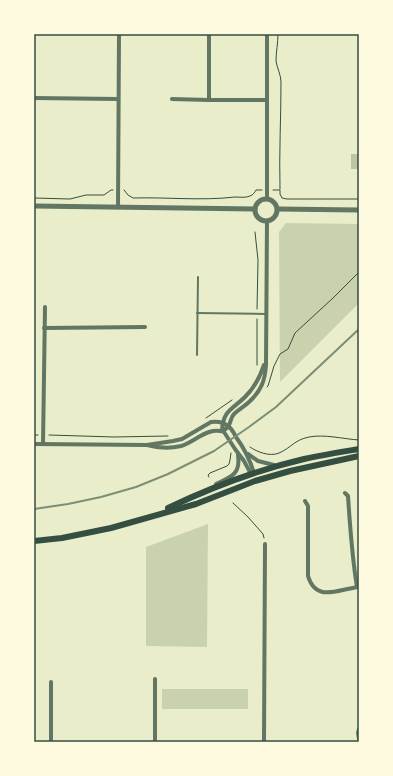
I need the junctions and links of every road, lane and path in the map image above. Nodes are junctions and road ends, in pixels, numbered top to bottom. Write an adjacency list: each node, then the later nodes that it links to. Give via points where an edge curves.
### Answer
1 (118, 34): 6 (street)
2 (210, 34): 8 (street)
3 (267, 34): 9 (street)
4 (278, 34): 14 (path, via 276,65 281,81)
5 (34, 98): 6 (street)
6 (118, 99): 19 (street)
7 (172, 99): 8 (street)
8 (209, 100): 9 (street)
9 (267, 100): 16 (street)
10 (113, 190): 15 (path, via 104,195 86,195 70,199)
11 (122, 190): 12 (path, via 133,198 201,199 249,197 256,190)
12 (261, 190)
13 (273, 190): 14 (path)
14 (280, 190): 17 (path, via 282,198 287,199)
15 (34, 198)
16 (267, 198): 20 (street, via 258,202); 21 (street, via 276,203)
17 (359, 199)
18 (34, 206): 19 (street)
19 (118, 207): 20 (street)
20 (255, 209): 23 (street, via 259,219)
21 (278, 209): 22 (street); 23 (street, via 275,218)
22 (359, 210)
23 (267, 221): 30 (street)
24 (255, 232): 29 (path, via 258,260)
25 (359, 272): 36 (path, via 295,333 288,348 280,354)
26 (198, 277): 28 (lane)
27 (45, 307): 32 (street)
28 (197, 313): 29 (lane); 33 (lane)
29 (257, 314): 30 (lane); 35 (path)
30 (266, 314): 34 (street)
31 (145, 327): 32 (street)
32 (44, 328): 43 (street)
33 (197, 355)
34 (266, 357): 39 (street, via 256,385 246,397 229,410); 40 (street, via 262,386 250,402 234,414)
35 (257, 366)
36 (266, 388)
37 (234, 399): 38 (path)
38 (206, 418)
39 (222, 423): 40 (street); 41 (street); 48 (street, via 211,422 182,439)
40 (229, 426): 41 (street); 52 (street)
41 (222, 431): 48 (street, via 207,432 180,446 163,448); 51 (street)
42 (34, 435): 43 (path)
43 (43, 435): 44 (path); 47 (street)
44 (172, 435)
45 (359, 440): 49 (path, via 310,437 297,441 275,454 259,452)
46 (34, 444): 47 (street)
47 (43, 444): 48 (street)
48 (147, 445)
49 (247, 445)
50 (359, 449): 54 (main road)
51 (234, 451): 55 (street); 56 (path, via 229,464 210,473); 61 (street, via 239,457 239,463 232,476)
52 (246, 452): 54 (street, via 258,461); 55 (street)
53 (359, 456): 57 (main road)
54 (278, 466): 55 (main road)
55 (253, 474): 57 (main road); 61 (main road)
56 (209, 477)
57 (255, 481): 62 (main road, via 196,504)
58 (345, 493): 65 (street, via 348,496 353,563)
59 (304, 501): 65 (street, via 308,506 310,583 315,589 326,593)
60 (233, 502): 64 (path, via 263,534)
61 (178, 503): 62 (main road)
62 (154, 515): 63 (main road, via 111,528)
63 (34, 541)
64 (265, 544): 72 (street)
65 (358, 587)
66 (156, 679): 71 (street)
67 (51, 682): 70 (street)
68 (359, 728): 69 (street)
69 (359, 739)
70 (51, 742)
71 (155, 742)
72 (264, 742)

